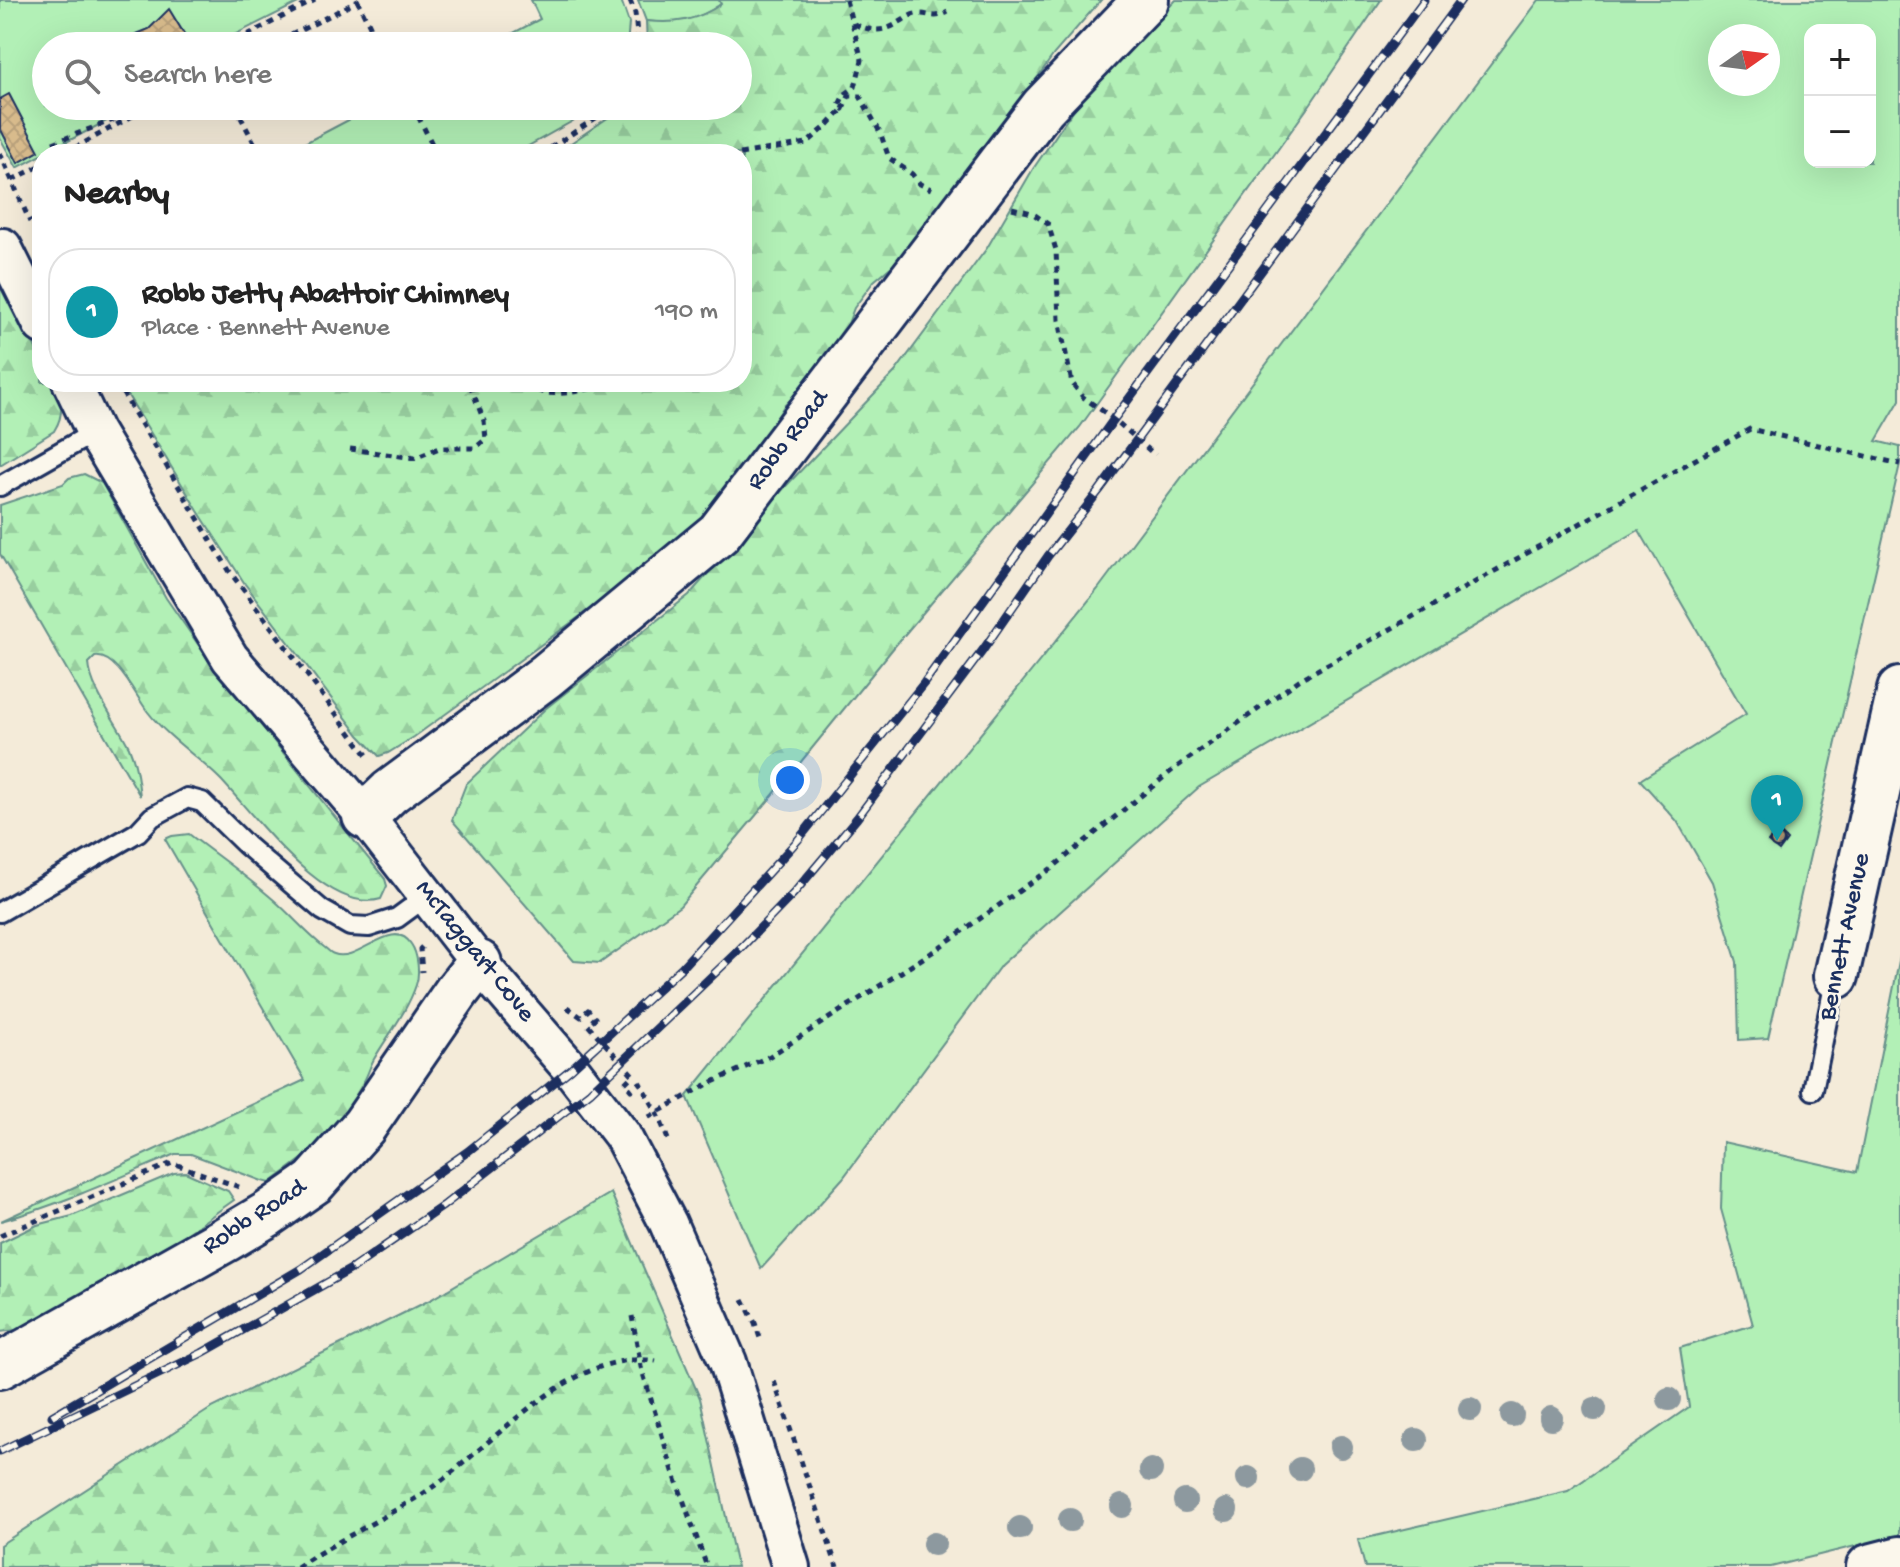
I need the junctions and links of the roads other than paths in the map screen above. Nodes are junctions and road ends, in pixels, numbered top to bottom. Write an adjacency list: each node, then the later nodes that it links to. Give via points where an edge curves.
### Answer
1 (1146, 0): 8 (street, Robb Road, via 1043,107 719,533 546,676)
2 (9, 241): 3 (street)
3 (32, 300)
4 (76, 392): 5 (street, McTaggart Cove)
5 (95, 432): 6 (lane); 8 (street, McTaggart Cove, via 230,658)
6 (0, 486)
7 (1900, 690): 12 (street, Bennett Avenue)
8 (378, 804): 9 (street, McTaggart Cove)
9 (427, 896): 10 (lane, via 397,918 369,927 350,926 322,910 202,802 187,798); 11 (street, McTaggart Cove)
10 (0, 912)
11 (479, 963): 14 (street, Robb Road, via 364,1126 314,1182 226,1239); 16 (street, McTaggart Cove, via 622,1135 668,1223 728,1362)
12 (1836, 976): 13 (lane, Bennett Avenue)
13 (1813, 1090)
14 (0, 1366)
15 (1900, 1559): 17 (street)
16 (791, 1567)
17 (1869, 1567)

